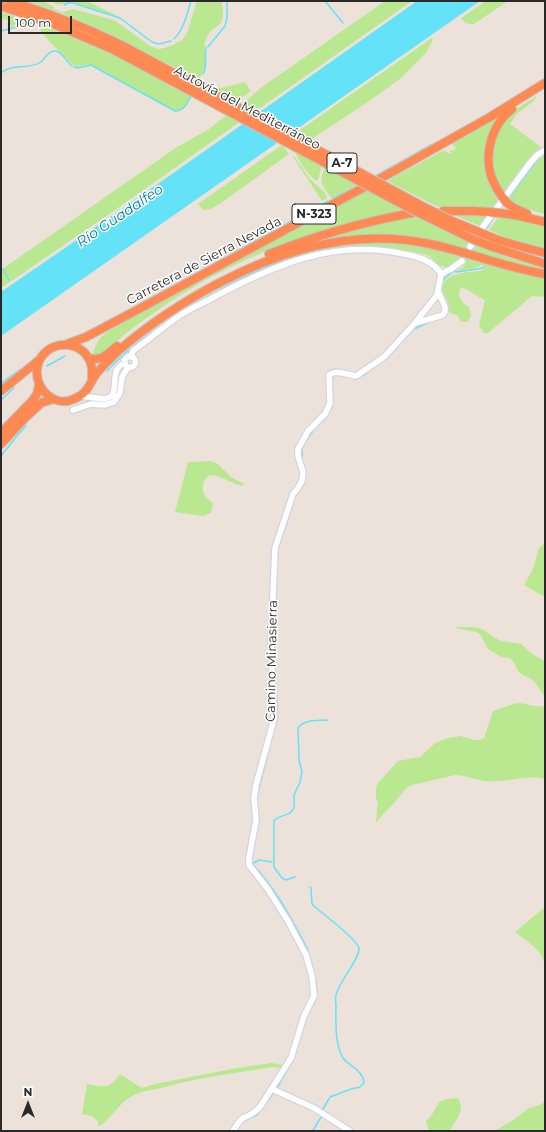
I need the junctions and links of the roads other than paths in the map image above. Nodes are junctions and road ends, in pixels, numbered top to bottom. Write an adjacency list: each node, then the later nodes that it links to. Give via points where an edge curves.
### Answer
1 (10, 1): 4 (highway, Autovía del Mediterráneo / A-7, via 52,15 113,41)
2 (1, 6): 4 (highway, Autovía del Mediterráneo / A-7, via 82,35)
3 (545, 83): 5 (highway, Carretera de Sierra Nevada / N-323)
4 (187, 85): 11 (highway, Autovía del Mediterráneo / A-7, bridge, via 276,128 450,220 498,240); 13 (highway, Autovía del Mediterráneo / A-7, bridge, via 413,210 472,239)
5 (524, 97): 9 (highway, via 498,124 490,144 489,165 496,188 505,200 522,213); 18 (highway, Carretera de Sierra Nevada / N-323, via 394,171)
6 (545, 150): 10 (street, via 530,163)
7 (443, 210): 9 (highway, via 515,215)
8 (412, 213): 20 (highway, via 340,229 264,256 178,301 102,358 93,360)
9 (545, 221)
10 (470, 247)
11 (545, 253)
12 (462, 261): 14 (street)
13 (545, 264)
14 (441, 274): 16 (street, Camino Minasierra); 21 (street, via 437,268 423,259 372,249 336,251 304,258 280,265 179,316 133,351)
15 (545, 274): 26 (highway, via 448,248 403,240 353,239 302,248 246,270 191,299 118,352)
16 (438, 291): 17 (street, Camino Minasierra); 17 (street, via 446,311 443,315)
17 (415, 323): 34 (street, Camino Minasierra, via 384,357 362,373 356,376 342,372 329,375 330,403 325,414 308,431 298,449 303,472 302,481 293,494 275,548 271,644 274,719 256,785 256,820 249,865 288,921 306,955 314,996 304,1016 291,1058)
18 (103, 328): 19 (highway, Carretera de Sierra Nevada / N-323); 20 (highway, Carretera de Sierra Nevada / N-323, via 86,342)
19 (67, 344): 20 (highway); 22 (highway, via 52,347)
20 (86, 355): 26 (highway, via 92,367)
21 (131, 356): 23 (street, via 126,358); 23 (street, via 135,364 131,367)
22 (39, 360): 24 (highway); 25 (highway)
23 (126, 365): 30 (street, via 118,367 112,396); 31 (street, via 120,393 114,402 105,406 91,404)
24 (19, 376): 25 (highway, via 33,375); 27 (highway)
25 (38, 381): 29 (highway); 32 (highway, via 37,394)
26 (91, 382): 28 (highway); 30 (street, via 94,394)
27 (1, 391)
28 (80, 396): 29 (highway, via 72,400); 30 (street)
29 (52, 399): 33 (highway, via 41,403)
30 (101, 399)
31 (73, 410)
32 (1, 433)
33 (1, 444)
34 (272, 1089): 35 (street, Camino Minasierra, via 255,1112 238,1122); 36 (street, via 314,1108)
35 (233, 1131)
36 (350, 1131)

